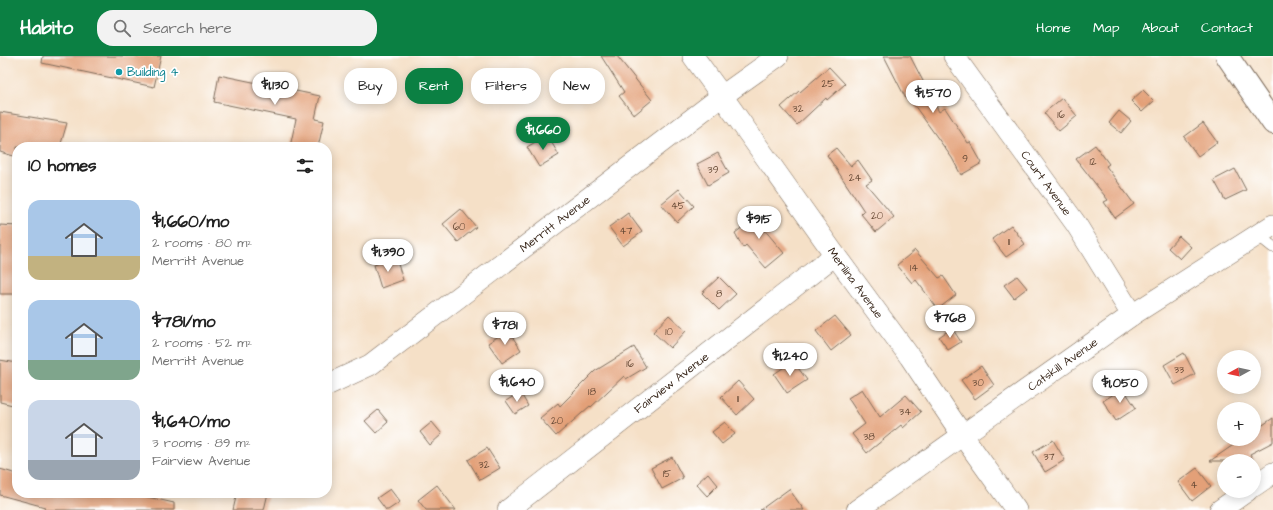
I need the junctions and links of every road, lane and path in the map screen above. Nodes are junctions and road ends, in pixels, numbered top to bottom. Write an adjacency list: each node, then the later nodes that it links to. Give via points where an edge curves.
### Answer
1 (693, 56): 5 (street, Merilina Avenue)
2 (778, 56): 5 (street, Merritt Avenue)
3 (954, 56): 9 (street, Court Avenue, via 1076,224)
4 (1236, 64): 6 (street)
5 (722, 96): 8 (street, Merilina Avenue); 10 (street, Merritt Avenue, via 370,365)
6 (1273, 123)
7 (1268, 236): 9 (street, Catskill Avenue)
8 (835, 256): 11 (street, Merilina Avenue, via 912,360); 15 (street, Fairview Avenue)
9 (1132, 315): 11 (street, Catskill Avenue)
10 (332, 383)
11 (963, 436): 16 (street, Catskill Avenue); 17 (street, Merilina Avenue)
12 (1273, 473): 13 (street)
13 (1261, 481)
14 (1237, 498): 18 (street)
15 (508, 510)
16 (857, 510)
17 (1016, 510)
18 (1220, 510)

